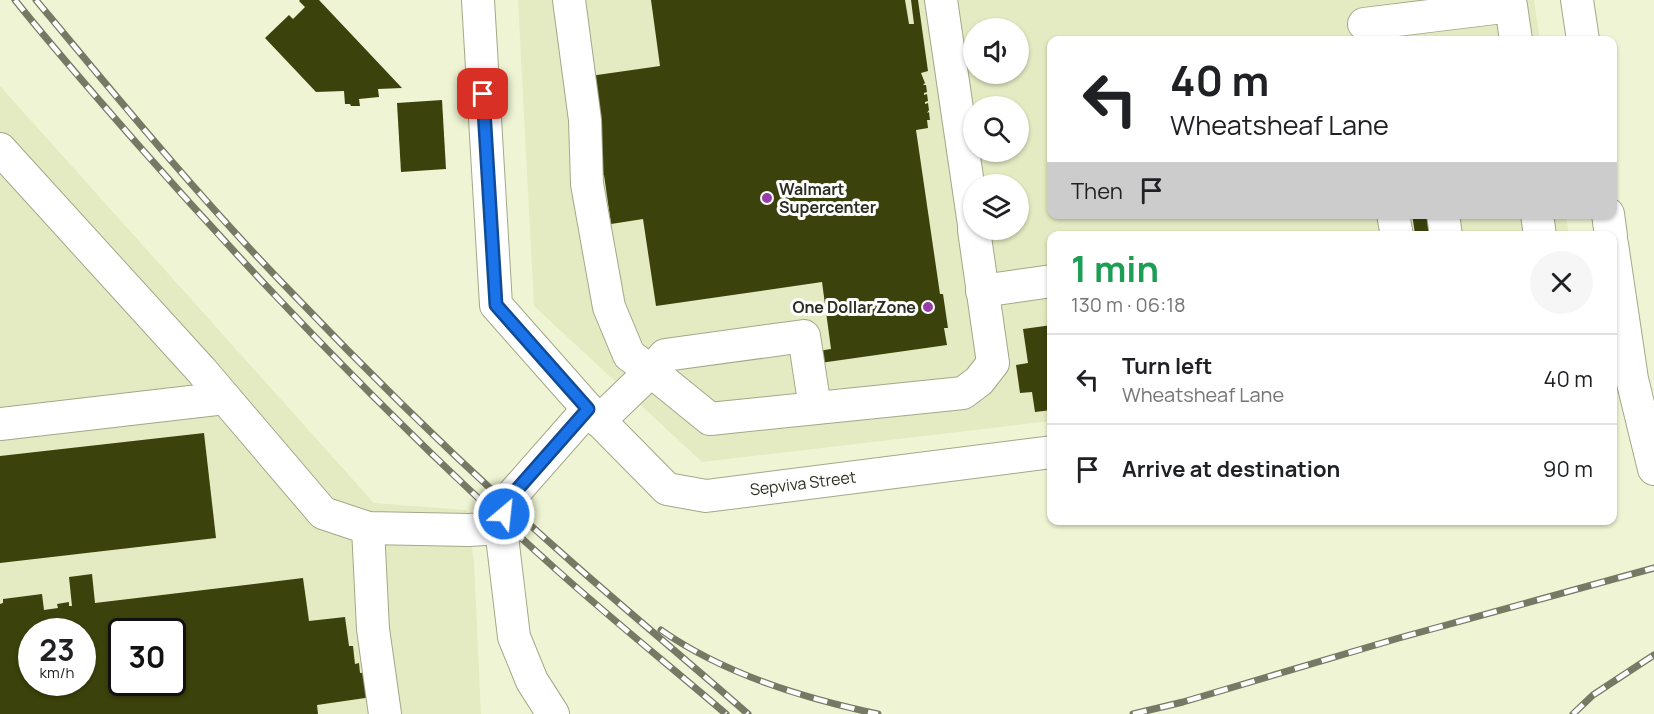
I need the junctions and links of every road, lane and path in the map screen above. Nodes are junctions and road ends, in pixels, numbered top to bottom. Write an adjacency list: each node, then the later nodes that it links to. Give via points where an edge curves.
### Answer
1 (478, 0): 19 (street, Sepviva Street, via 496,305)
2 (569, 0): 15 (street, via 585,120 587,184 609,308 628,355)
3 (941, 0): 10 (street)
4 (1577, 0): 8 (street)
5 (1364, 22): 6 (street)
6 (1418, 29): 7 (street, via 1511,6)
7 (1515, 36)
8 (1582, 36)
9 (0, 148): 17 (street)
10 (966, 174)
11 (976, 240): 14 (street)
12 (1617, 278): 16 (street)
13 (1047, 282): 14 (street)
14 (982, 291): 18 (street, via 993,363 963,393)
15 (651, 371): 18 (street, via 710,419); 18 (street, via 664,355 804,336); 19 (street)
16 (1633, 378): 22 (street)
17 (225, 398): 20 (street); 23 (street, via 323,513)
18 (815, 408)
19 (593, 415): 21 (street, Sepviva Street, via 667,489 706,496); 24 (street, via 507,501)
20 (0, 424)
21 (1047, 453)
22 (1654, 470)
23 (368, 528): 24 (street); 25 (street, via 373,629)
24 (501, 528): 26 (street, via 514,637 532,681)
25 (385, 714)
26 (553, 714)

